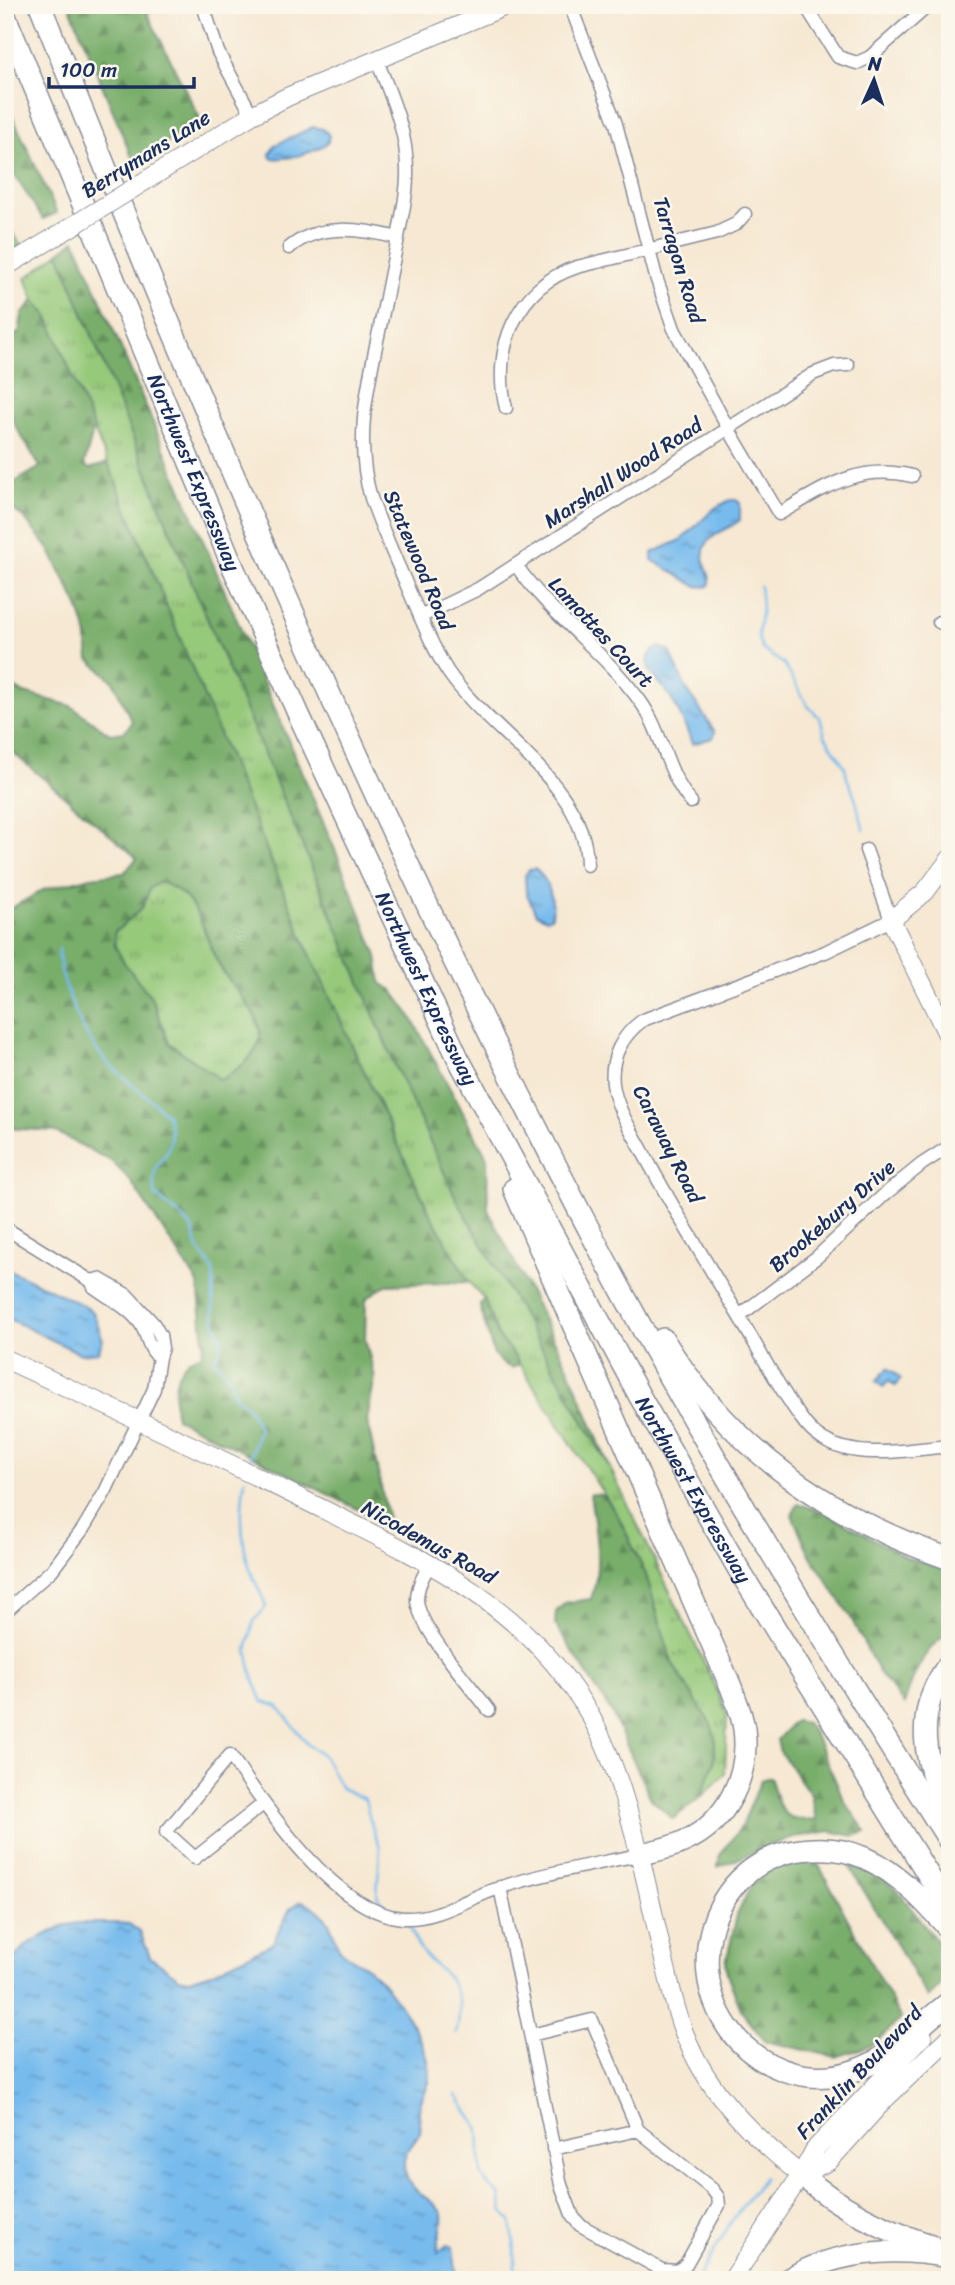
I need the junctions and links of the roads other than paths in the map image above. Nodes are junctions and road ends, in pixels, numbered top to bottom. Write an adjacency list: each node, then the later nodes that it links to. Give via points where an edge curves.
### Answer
1 (40, 5): 29 (highway, Northwest Expressway, via 329,696)
2 (203, 5): 9 (street, via 218,52)
3 (508, 5): 8 (street, Berrymans Lane)
4 (569, 5): 13 (street, Tarragon Road, via 616,124)
5 (805, 5): 6 (street, via 838,57 857,63)
6 (929, 5)
7 (5, 16): 27 (highway, Northwest Expressway, via 233,567)
8 (376, 58): 9 (street, Berrymans Lane); 11 (street, Statewood Road, via 406,148 407,185)
9 (252, 115): 14 (street, Berrymans Lane, bridge)
10 (744, 214): 13 (street, via 736,224 717,233)
11 (398, 238): 12 (street, via 354,230 325,231 299,239); 20 (street, Statewood Road, via 366,396 363,455 378,518)
12 (289, 248)
13 (648, 250): 16 (street, via 566,270 531,294 506,340 501,372); 17 (street, Tarragon Road, via 674,330)
14 (5, 267)
15 (848, 365): 17 (street, Marshall Wood Road, via 813,374)
16 (506, 408)
17 (728, 428): 18 (street, Tarragon Road, via 779,513 829,485 861,474 892,471); 19 (street, Marshall Wood Road)
18 (912, 476)
19 (516, 565): 20 (street, Marshall Wood Road); 21 (street, Lamottes Court, via 642,703 682,792)
20 (420, 617): 24 (street, Statewood Road, via 461,689 560,795 582,835)
21 (691, 802)
22 (866, 850): 25 (street)
23 (950, 859): 25 (street, Caraway Road, via 925,892)
24 (587, 865)
25 (891, 920): 26 (street); 31 (street, Caraway Road, via 825,952 643,1020 622,1040 613,1061 613,1086 624,1116)
26 (950, 1040)
27 (458, 1058): 43 (highway, via 744,1725 743,1766 725,1808 687,1840); 45 (highway, Northwest Expressway, via 639,1395 736,1564)
28 (950, 1146): 31 (street, Brookebury Drive, via 922,1164 817,1257)
29 (560, 1173): 35 (highway, via 668,1347 742,1437 780,1471 846,1515); 42 (highway, Northwest Expressway, via 714,1454)
30 (5, 1228): 33 (street, via 91,1281 99,1279 127,1295 147,1315 160,1335 162,1348 154,1389)
31 (739, 1316): 34 (street, Caraway Road, via 802,1420 825,1441 864,1451)
32 (5, 1359): 33 (street, Nicodemus Road)
33 (140, 1421): 36 (street, Nicodemus Road); 37 (street, via 71,1547 37,1586)
34 (950, 1446)
35 (950, 1559)
36 (430, 1564): 39 (street, via 418,1590 419,1611); 43 (street, Nicodemus Road, via 512,1619 573,1688 612,1760)
37 (5, 1612)
38 (950, 1663): 41 (highway, via 936,1682 924,1733 930,1772)
39 (489, 1710)
40 (263, 1804): 40 (street, via 230,1755 166,1832 195,1858); 44 (street, via 283,1831 351,1898 374,1912 416,1918)
41 (950, 1819)
42 (950, 1842)
43 (638, 1855): 44 (street); 53 (street, Nicodemus Road, via 678,2014 700,2066 747,2126)
44 (500, 1887): 49 (street)
45 (950, 1910)
46 (950, 1930): 47 (highway, via 898,1879 867,1859 834,1850 796,1850 763,1862 737,1883 714,1920 706,1959 715,2005 734,2036 762,2060 793,2074 827,2077 873,2063)
47 (950, 2002)
48 (950, 2008): 53 (street, Franklin Boulevard, via 852,2107 815,2149)
49 (531, 2035): 51 (street, via 592,2020); 52 (street)
50 (950, 2037): 53 (street, Franklin Boulevard, via 829,2161)
51 (638, 2130): 52 (street); 52 (street, via 718,2197 719,2205 678,2271 662,2270 580,2225 567,2204)
52 (553, 2149)
53 (802, 2175): 54 (highway, via 880,2226); 56 (street)
54 (950, 2250)
55 (950, 2257): 57 (highway, via 901,2251 859,2254)
56 (732, 2280)
57 (787, 2280)

